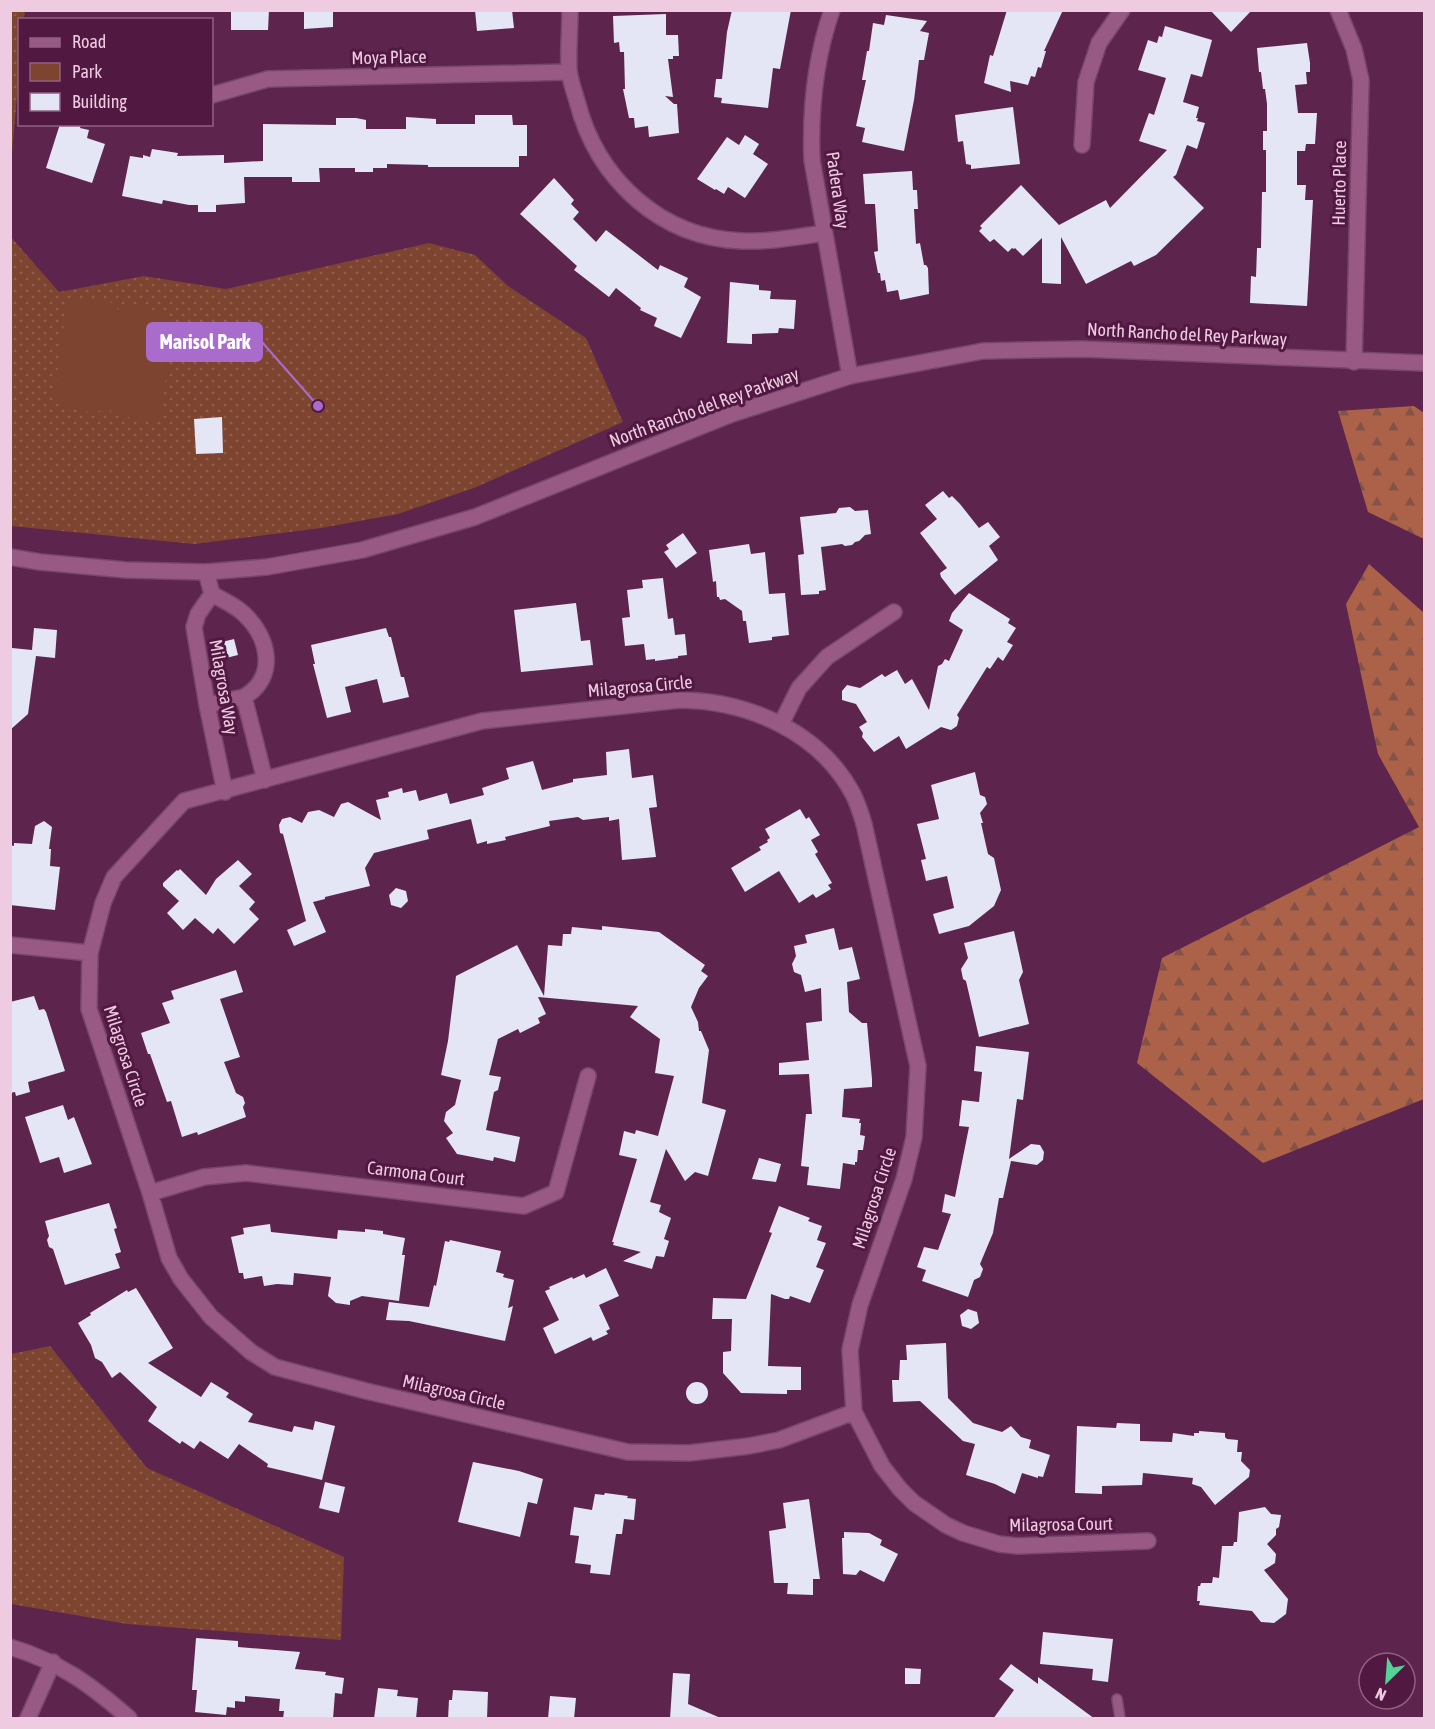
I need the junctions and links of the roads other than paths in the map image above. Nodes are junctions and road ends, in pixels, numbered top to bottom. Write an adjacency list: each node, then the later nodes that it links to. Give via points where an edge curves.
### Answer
1 (570, 10): 5 (street)
2 (832, 10): 8 (street, Padera Way, via 819,54 811,133)
3 (1122, 10): 7 (street, via 1099,43 1086,82)
4 (1338, 10): 9 (street, Huerto Place, via 1354,49 1361,80)
5 (569, 72): 6 (street, Moya Place, via 268,79); 8 (street, via 580,114 598,154 625,189 660,216 700,234 742,241)
6 (213, 95)
7 (1082, 145)
8 (824, 233): 11 (street, Padera Way)
9 (1354, 362): 10 (street, North Rancho del Rey Parkway); 11 (street, North Rancho del Rey Parkway, via 1082,349 983,351)
10 (1425, 363)
11 (850, 376): 13 (street, North Rancho del Rey Parkway, via 732,414 464,520 362,550 267,567)
12 (10, 557): 13 (street, North Rancho del Rey Parkway, via 126,570)
13 (206, 572): 14 (street)
14 (212, 594): 16 (street, Milagrosa Way, via 244,614 263,639 267,658 263,678 255,691); 17 (street, Milagrosa Way, via 194,627)
15 (894, 612): 18 (street, via 827,657 800,688)
16 (244, 697): 17 (street); 19 (street, Milagrosa Way)
17 (207, 705): 20 (street, Milagrosa Way)
18 (782, 724): 19 (street, Milagrosa Circle, via 742,708 701,700 482,721); 25 (street, Milagrosa Circle, via 834,767 854,796 864,824 918,1066 914,1137 904,1179 860,1305 850,1350)
19 (266, 780): 20 (street, Milagrosa Circle)
20 (225, 792): 22 (street, Milagrosa Circle, via 184,801 114,877)
21 (10, 945): 22 (street)
22 (90, 953): 24 (street, Milagrosa Circle, via 89,1009)
23 (588, 1076): 24 (street, Carmona Court, via 556,1192 524,1206 246,1173 204,1177)
24 (150, 1193): 25 (street, Milagrosa Circle, via 168,1258 181,1279 229,1334 275,1367 628,1452 689,1453 749,1446 779,1440)
25 (854, 1413): 26 (street, Milagrosa Court, via 877,1458 900,1489 930,1515 963,1533 1018,1546)
26 (1148, 1541)
27 (10, 1647): 28 (street)
28 (53, 1662): 30 (street); 31 (street, via 94,1688)
29 (1117, 1699): 32 (lane)
30 (28, 1719)
31 (129, 1719)
32 (1120, 1719)

